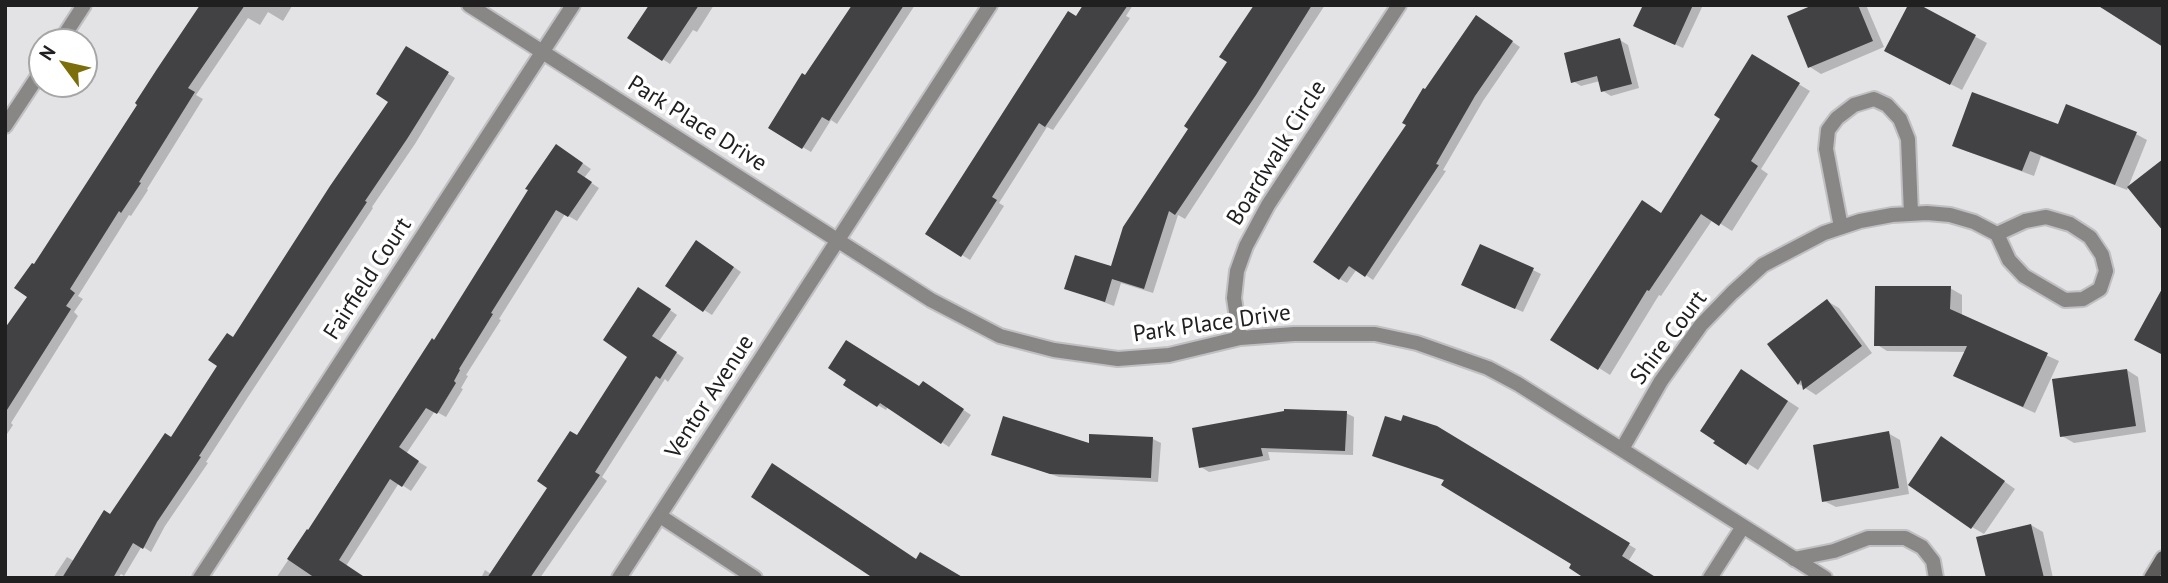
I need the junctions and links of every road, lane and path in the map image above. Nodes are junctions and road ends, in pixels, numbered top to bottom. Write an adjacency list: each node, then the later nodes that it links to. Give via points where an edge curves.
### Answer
1 (84, 5): 6 (street)
2 (469, 5): 7 (street, Park Place Drive)
3 (573, 5): 7 (street, Fairfield Court)
4 (990, 5): 13 (street)
5 (1399, 5): 14 (street, Boardwalk Circle, via 1246,246 1234,298)
6 (69, 28)
7 (542, 54): 13 (street, Park Place Drive); 20 (street, Fairfield Court)
8 (28, 92): 9 (street)
9 (5, 127)
10 (1911, 214): 11 (street, Shire Court); 11 (street, via 1908,139 1900,119 1874,99 1854,105 1828,130 1826,149); 12 (street, Shire Court, via 1950,215)
11 (1841, 227): 15 (street, Shire Court, via 1763,265 1732,293 1701,325 1669,370)
12 (1997, 234): 12 (street, via 2008,260 2065,300 2083,299 2100,289 2106,271 2102,255 2090,237 2070,224 2046,217)
13 (838, 240): 14 (street, Park Place Drive, via 931,300 1000,336 1054,350 1118,359 1169,355); 16 (street, Ventor Avenue)
14 (1240, 338): 15 (street, Park Place Drive, via 1375,334 1418,343 1488,368)
15 (1622, 449): 17 (street, Park Place Drive)
16 (660, 516): 21 (street, Ventor Avenue); 22 (street)
17 (1742, 528): 19 (street, Park Place Drive); 23 (street)
18 (2163, 558): 26 (main road)
19 (1794, 559): 24 (street, Park Place Drive); 25 (street, via 1868,538 1905,538 1922,547 1933,561)
20 (200, 578)
21 (619, 578)
22 (755, 578)
23 (1710, 578)
24 (1825, 578)
25 (1936, 578)
26 (2151, 578)

